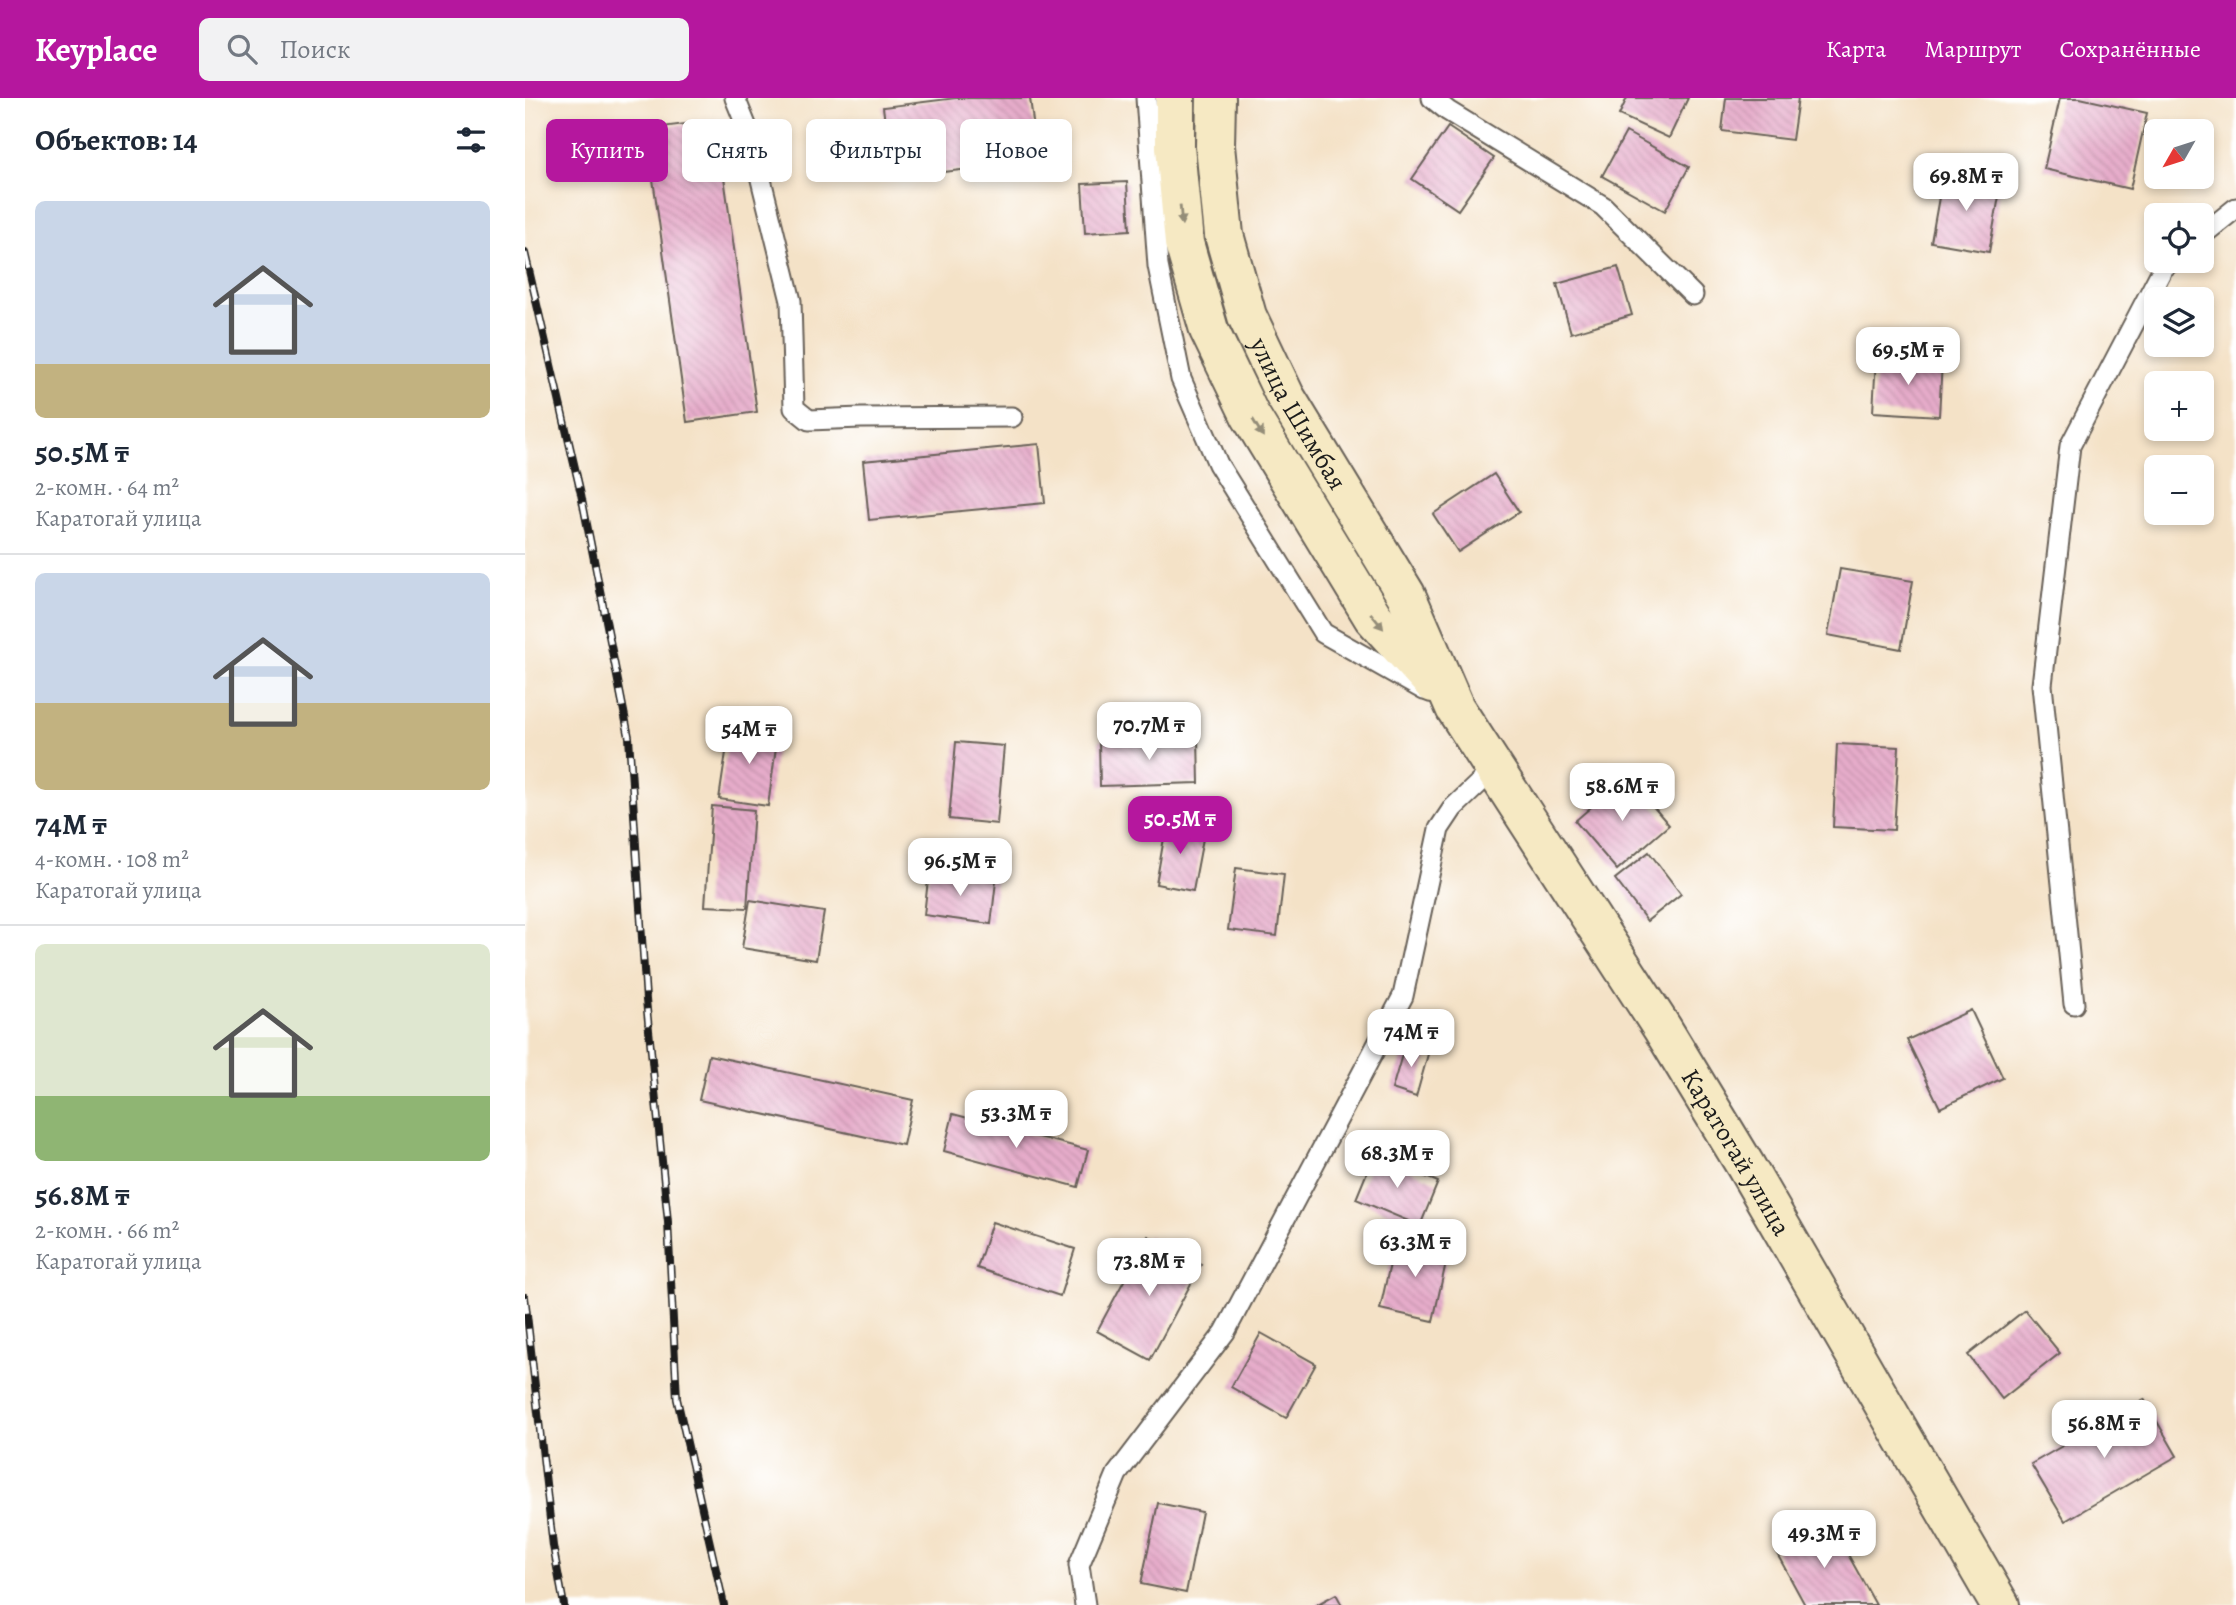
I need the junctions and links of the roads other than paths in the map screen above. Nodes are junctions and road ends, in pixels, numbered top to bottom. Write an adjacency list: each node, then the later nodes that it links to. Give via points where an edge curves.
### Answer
1 (735, 98): 10 (lane, via 750,135 791,301 794,408 809,421)
2 (1146, 98): 11 (lane, via 1158,266 1181,379 1218,464 1323,633)
3 (1175, 98): 11 (main road, one-way to 11, via 1184,243 1209,330 1250,415 1373,617)
4 (1216, 98): 11 (main road, улица Шимбая, via 1215,145 1224,235 1247,316 1285,396 1406,595)
5 (1432, 98): 9 (lane, via 1603,206)
6 (2236, 208): 7 (lane)
7 (2214, 226)
8 (2160, 273): 13 (lane, via 2070,446 2042,685)
9 (1693, 295)
10 (1012, 417)
11 (1455, 708): 12 (main road, Каратогай улица)
12 (1495, 769): 14 (lane, via 1453,808 1439,829 1403,996 1225,1332 1117,1475 1079,1565); 15 (main road, Каратогай улица, via 1663,1028)
13 (2074, 1004)
14 (1085, 1605)
15 (2000, 1605)

